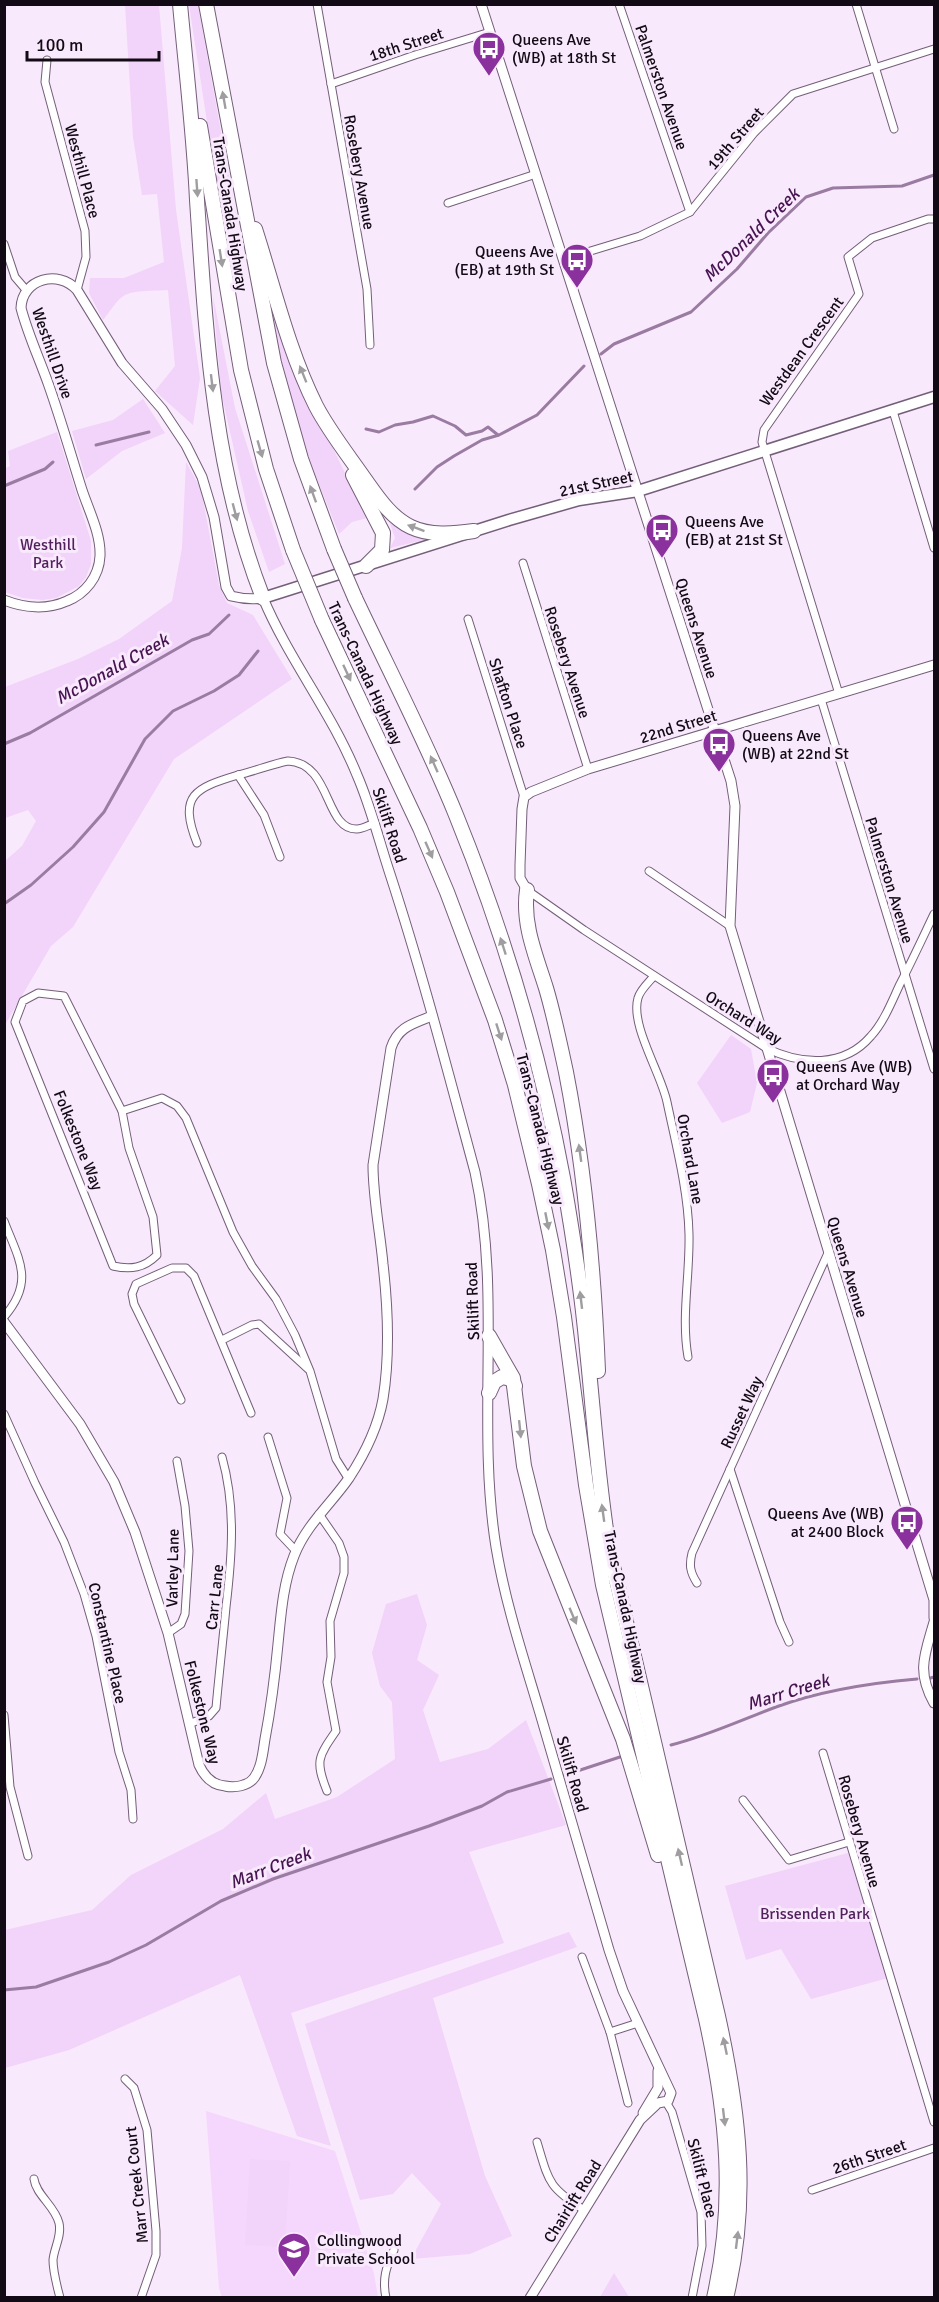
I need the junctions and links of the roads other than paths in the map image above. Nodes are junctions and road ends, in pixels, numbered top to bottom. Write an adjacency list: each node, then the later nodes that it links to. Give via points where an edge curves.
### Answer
1 (181, 4): 32 (highway, one-way to 32, via 206,335 216,414 235,511); 90 (highway, Trans-Canada Highway, one-way to 90, bridge, via 234,338 257,436 293,550 447,892 515,1085 553,1250 603,1585)
2 (209, 4): 14 (highway, Trans-Canada Highway, one-way to 2)
3 (318, 4): 11 (street, Rosebery Avenue)
4 (481, 4): 7 (street, Queens Avenue)
5 (619, 4): 16 (street, Palmerston Avenue)
6 (856, 4): 10 (street)
7 (490, 32): 11 (street, 18th Street); 13 (street, Queens Avenue)
8 (934, 49): 10 (street, 19th Street)
9 (47, 60): 20 (street, Westhill Place, via 45,81 85,231 86,257)
10 (876, 67): 12 (street); 16 (street, 19th Street, via 793,94 754,133)
11 (331, 84): 22 (street, Rosebery Avenue, via 367,288)
12 (894, 129)
13 (536, 174): 15 (street); 19 (street, Queens Avenue)
14 (238, 177): 24 (highway, one-way to 14, via 286,328); 73 (highway, Trans-Canada Highway, one-way to 14, bridge, via 574,1245 533,1046 493,914 455,814 355,598 301,459 274,363)
15 (448, 203)
16 (690, 212): 19 (street, 19th Street, via 640,236)
17 (934, 219): 26 (street, Westdean Crescent, via 872,238 848,257 859,294 768,421 762,442)
18 (4, 244): 21 (street, via 15,277)
19 (564, 259): 27 (street, Queens Avenue)
20 (77, 290): 21 (street, Westhill Drive, via 67,281 50,278); 32 (street, via 122,363 186,445 202,477 214,517 231,596)
21 (27, 291): 33 (street, Westhill Drive, via 21,303 23,316 97,535 100,555 92,580 70,600 38,607)
22 (370, 345)
23 (934, 397): 25 (main road, 21st Street)
24 (317, 407): 28 (highway, one-way to 24, via 435,533 400,521 379,498); 31 (highway, via 383,533 382,550)
25 (892, 411): 26 (main road, 21st Street); 29 (street)
26 (765, 450): 27 (main road, 21st Street); 36 (street)
27 (638, 491): 28 (main road, 21st Street, via 579,500); 38 (street, Queens Avenue)
28 (474, 531): 31 (main road, 21st Street)
29 (934, 548)
30 (523, 563): 39 (street, Rosebery Avenue)
31 (366, 566): 32 (main road, 21st Street)
32 (263, 598): 42 (street, Skilift Road, via 282,641 346,749)
33 (4, 600)
34 (468, 619): 41 (street, Shafton Place)
35 (934, 665): 36 (street, 22nd Street)
36 (839, 694): 37 (street, 22nd Street)
37 (821, 699): 38 (street, 22nd Street); 49 (street, Palmerston Avenue)
38 (714, 731): 39 (street, 22nd Street); 48 (street, Queens Avenue, via 735,806)
39 (588, 769): 41 (street, 22nd Street)
40 (238, 775): 42 (street, via 282,762 300,763 314,771 343,823 357,829); 43 (street, via 207,785 195,796 189,818); 44 (street, via 264,815)
41 (524, 797): 46 (street, via 520,878)
42 (375, 823): 51 (street, Skilift Road)
43 (197, 843)
44 (280, 857)
45 (649, 871): 48 (street)
46 (526, 890): 50 (street, Orchard Way); 73 (highway, one-way to 46, via 594,1299 583,1175 558,1034 526,923)
47 (934, 914): 49 (street, Orchard Way)
48 (730, 926): 52 (street, Queens Avenue)
49 (905, 975): 52 (street, Orchard Way, via 873,1035 850,1053 831,1060 810,1061 783,1057); 53 (street, Palmerston Avenue)
50 (654, 976): 52 (street, Orchard Way); 61 (street, Orchard Lane, via 638,996 636,1015 665,1094 680,1163 689,1230 684,1334)
51 (432, 1016): 59 (street, Skilift Road, via 482,1205); 72 (street, Folkestone Way, via 402,1029 391,1048 373,1165 384,1265 386,1369 378,1419)
52 (766, 1048): 56 (street, Queens Avenue)
53 (934, 1069)
54 (122, 1111): 54 (street, Folkestone Way, via 129,1148 153,1217 157,1255 148,1264 127,1270 113,1266 15,1022 22,1001 38,993 64,996); 62 (street, via 162,1098 177,1106 186,1118 233,1232 276,1299)
55 (4, 1221): 57 (street, via 23,1274 22,1288)
56 (828, 1253): 71 (street, Russet Way); 77 (street, Queens Avenue, via 932,1591)
57 (4, 1317)
58 (4, 1322): 78 (street, Folkestone Way, via 80,1424 114,1482)
59 (489, 1336): 63 (highway, via 508,1366); 64 (street, Skilift Road)
60 (222, 1340): 62 (street, via 259,1324); 65 (street, via 194,1276 186,1268 172,1268 136,1284 134,1304); 66 (street)
61 (688, 1357)
62 (310, 1371): 72 (street, via 336,1459)
63 (515, 1387): 64 (highway, via 512,1379 502,1377 494,1382); 90 (highway, one-way to 90, via 533,1509 623,1739)
64 (489, 1393): 91 (street, Skilift Road, via 491,1501 504,1584 609,1950)
65 (181, 1400)
66 (251, 1413)
67 (4, 1414): 86 (street, Constantine Place, via 84,1594 131,1790)
68 (268, 1437): 75 (street, via 287,1498 280,1534)
69 (222, 1457): 82 (street, Carr Lane, via 229,1481 232,1545 216,1708 209,1716)
70 (177, 1461): 78 (street, Varley Lane, via 189,1551 185,1614 181,1624)
71 (730, 1470): 76 (street, Russet Way, via 692,1552 691,1573); 79 (street)
72 (348, 1478): 74 (street, Folkestone Way)
73 (599, 1484): 110 (highway, Trans-Canada Highway, one-way to 73, via 740,2205 740,2150 732,2085 620,1604)
74 (319, 1514): 75 (street, Folkestone Way); 84 (street, via 344,1557 344,1573 330,1621 327,1682 336,1731 320,1755 319,1770)
75 (296, 1551): 82 (street, Folkestone Way, via 283,1596 272,1702 254,1778 247,1784 229,1787 219,1786 204,1775)
76 (697, 1583)
77 (934, 1620): 80 (street, Queens Avenue, via 922,1673)
78 (168, 1633): 82 (street, Folkestone Way)
79 (789, 1642)
80 (934, 1703)
81 (4, 1715): 88 (street, via 10,1787)
82 (189, 1724)
83 (823, 1753): 87 (street, Rosebery Avenue)
84 (327, 1791)
85 (743, 1800): 87 (street, via 789,1860)
86 (133, 1820)
87 (849, 1842): 96 (street, Rosebery Avenue)
88 (28, 1856)
89 (582, 1958): 92 (street)
90 (706, 2019): 109 (highway, Trans-Canada Highway, one-way to 109, via 724,2120 728,2179 723,2252)
91 (638, 2023): 92 (street); 94 (street, Skilift Road, via 653,2055)
92 (610, 2032): 95 (street)
93 (125, 2079): 103 (street, Marr Creek Court, via 134,2088 147,2130 150,2163 156,2255)
94 (661, 2095): 101 (street, Chairlift Road, via 646,2106); 108 (street, Skilift Place, via 672,2112 700,2212 702,2246)
95 (628, 2103)
96 (934, 2122)
97 (537, 2142): 101 (street, via 548,2180 560,2195)
98 (934, 2148): 100 (street, 26th Street)
99 (34, 2179): 104 (street, via 59,2224 53,2264)
100 (812, 2190)
101 (584, 2210): 107 (street, Chairlift Road)
102 (394, 2250): 106 (street, via 383,2284)
103 (142, 2294): 105 (street, Marr Creek Court)
104 (60, 2298)
105 (136, 2298)
106 (386, 2298)
107 (530, 2298)
108 (692, 2298)
109 (714, 2298)
110 (726, 2298)

